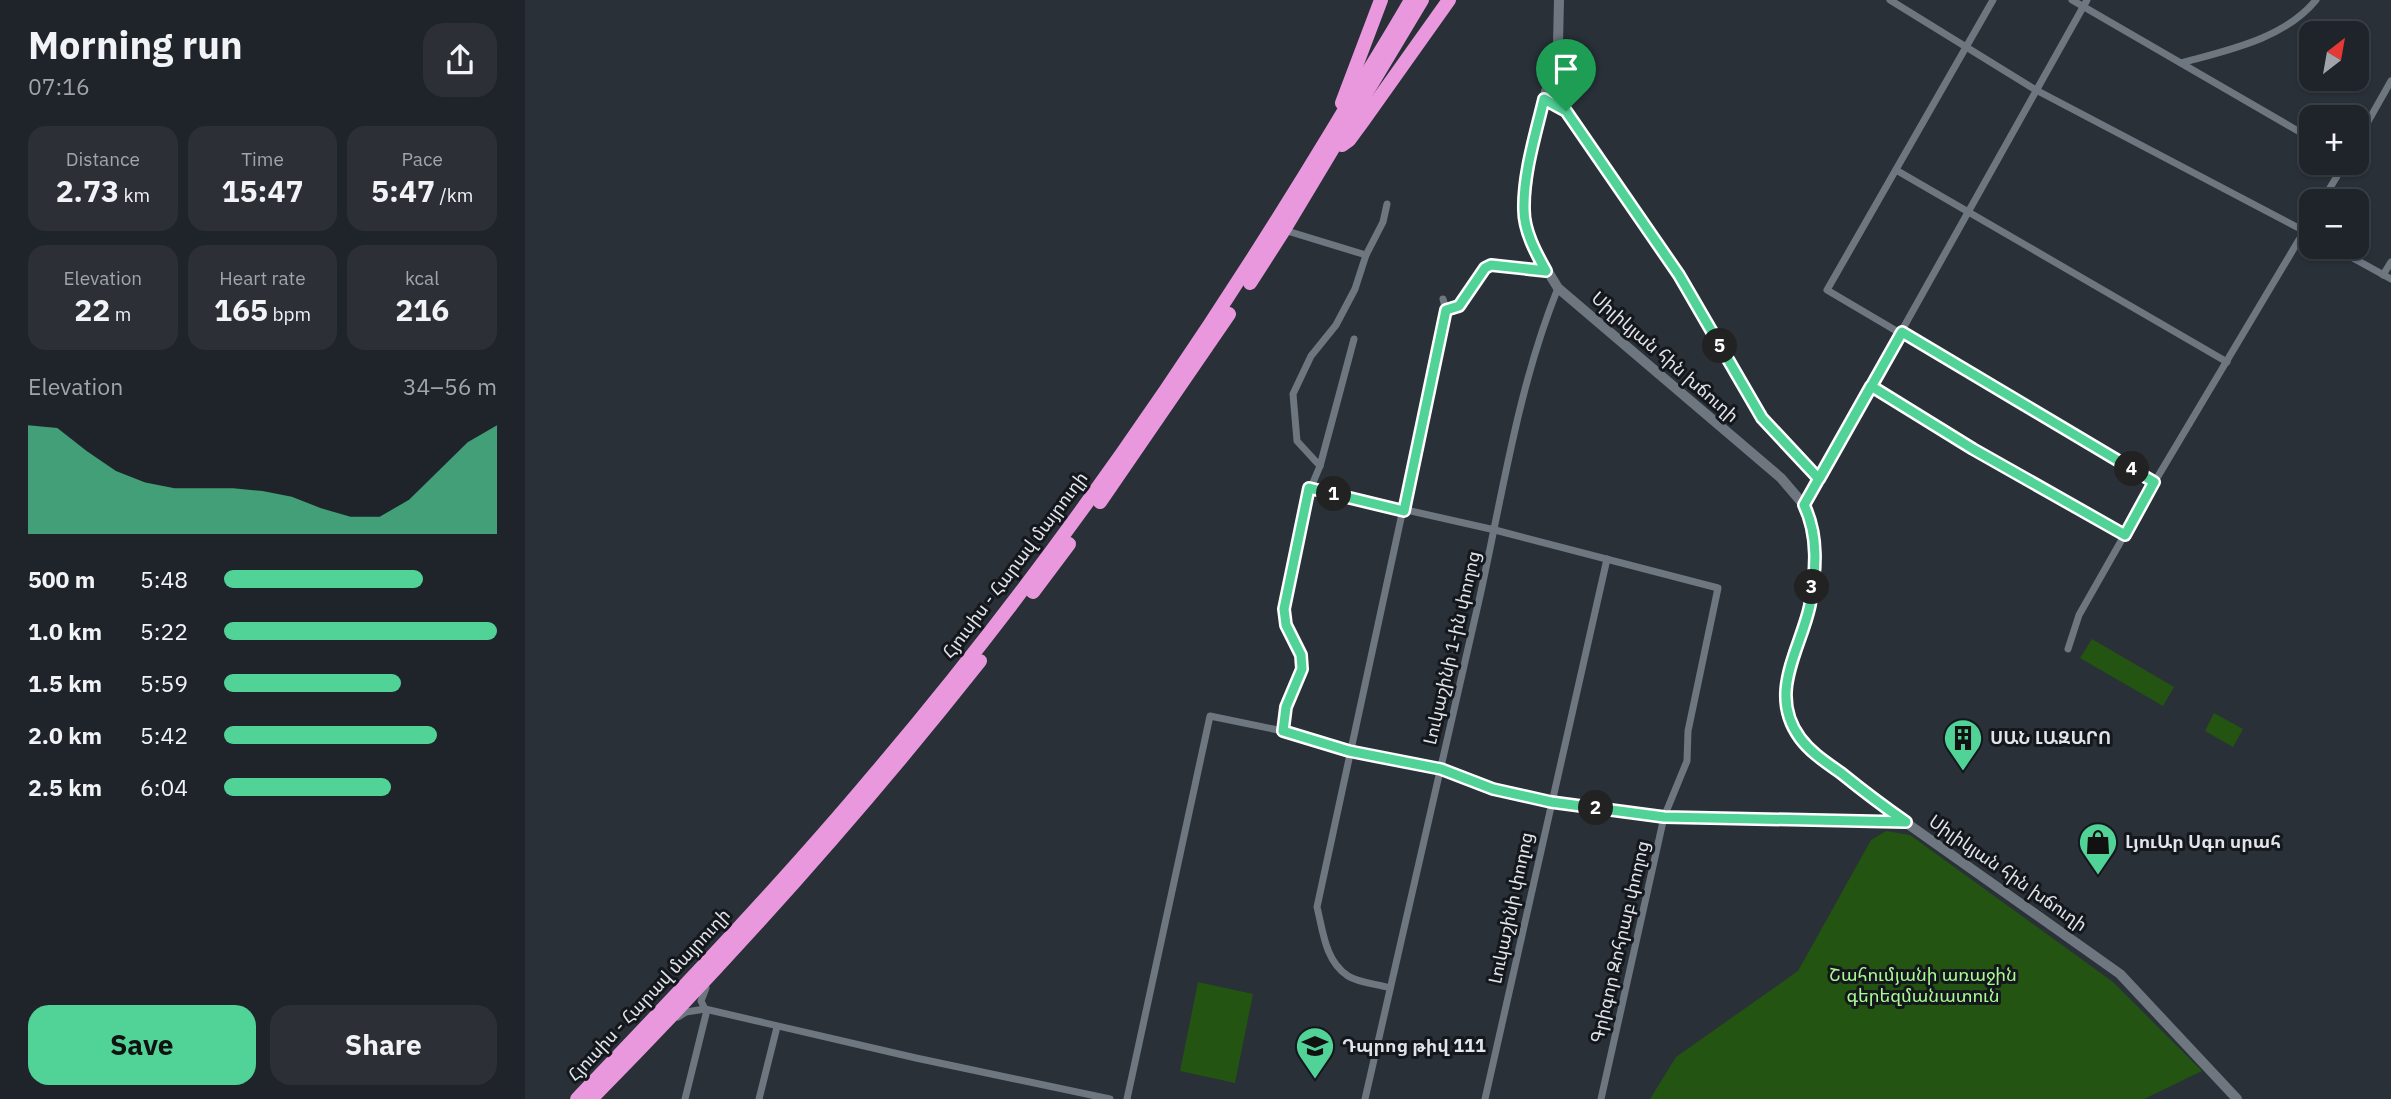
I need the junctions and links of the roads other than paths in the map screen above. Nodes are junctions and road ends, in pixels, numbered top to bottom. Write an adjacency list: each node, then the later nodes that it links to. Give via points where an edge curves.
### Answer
1 (1381, 0): 17 (highway)
2 (1411, 0): 17 (highway, Հյուսիս - Հարավ մայրուղի)
3 (1422, 0): 19 (highway, Հյուսիս - Հարավ մայրուղի)
4 (1449, 0): 19 (highway, via 1349,140)
5 (1559, 0): 15 (street, Սիլիկյան հին խճուղի, via 1558,43)
6 (1890, 0): 11 (street)
7 (1993, 0): 11 (street)
8 (2072, 0): 10 (street)
9 (2316, 0): 12 (street, via 2265,37)
10 (2085, 3): 12 (street); 14 (street)
11 (1964, 47): 14 (street); 20 (street)
12 (2182, 62): 18 (street)
13 (2391, 81): 16 (street)
14 (2036, 90): 22 (street); 23 (street)
15 (1544, 99): 29 (street, Սիլիկյան հին խճուղի, via 1524,212 1533,247); 39 (street, via 1566,111 1679,275 1762,418)
16 (2369, 120)
17 (1338, 121): 59 (highway, Հյուսիս - Հարավ մայրուղի, via 1153,411 1002,617 810,849)
18 (2299, 131)
19 (1330, 154): 24 (highway, Հյուսիս - Հարավ մայրուղի)
20 (1896, 170): 22 (street); 34 (street, via 1827,290)
21 (1387, 204): 26 (street)
22 (1967, 212): 34 (street); 36 (street)
23 (2299, 227)
24 (1284, 230): 26 (street); 54 (highway, Հյուսիս - Հարավ մայրուղի, via 1166,409 1048,572 885,778)
25 (2299, 246): 36 (street)
26 (1366, 255): 38 (street, via 1355,289 1336,325 1311,356 1293,394 1297,441)
27 (2355, 259): 30 (street)
28 (2391, 262): 30 (street)
29 (1546, 271): 31 (street, Սիլիկյան հին խճուղի); 33 (street, via 1491,265 1459,306)
30 (2387, 277)
31 (1558, 288): 42 (street, Սիլիկյան հին խճուղի, via 1781,478); 44 (street, Լուկաշինի 1-ին փողոց, via 1518,409)
32 (1443, 299): 33 (street)
33 (1446, 310): 43 (street)
34 (1902, 332): 37 (street); 40 (street)
35 (1354, 339): 38 (street)
36 (2227, 362): 40 (street)
37 (1871, 386): 39 (street); 45 (street)
38 (1320, 466): 41 (street)
39 (1819, 479): 42 (street)
40 (2154, 482): 45 (street)
41 (1309, 488): 43 (street); 48 (street, via 1284,609 1302,669 1286,707)
42 (1804, 505): 53 (street, Սիլիկյան հին խճուղի, via 1812,522 1816,555 1809,607 1786,688 1790,722 1814,753)
43 (1404, 511): 44 (street); 49 (street)
44 (1495, 530): 46 (street); 50 (street, Լուկաշինի 1-ին փողոց)
45 (2125, 535): 47 (street, via 2079,615)
46 (1607, 559): 51 (street, Լուկաշինի փողոց); 52 (street, Գրիգոր Զոհրաբ փողոց, via 1718,588 1688,732 1687,761)
47 (2068, 649)
48 (1283, 731): 49 (street); 64 (street, via 1210,716)
49 (1349, 751): 50 (street); 55 (street, via 1317,907 1327,951 1337,964 1348,976)
50 (1441, 769): 51 (street, via 1493,789); 55 (street, Լուկաշինի 1-ին փողոց)
51 (1551, 802): 52 (street); 66 (street, Լուկաշինի փողոց)
52 (1664, 817): 53 (street); 67 (street, Գրիգոր Զոհրաբ փողոց)
53 (1906, 822): 68 (street, Սիլիկյան հին խճուղի, via 2120,974)
54 (718, 967): 56 (street, via 701,996); 58 (highway, Հյուսիս - Հարավ մայրուղի)
55 (1390, 988): 65 (street, Լուկաշինի 1-ին փողոց)
56 (706, 1009): 57 (street); 58 (street, via 685,1012); 61 (street)
57 (777, 1027): 62 (street); 63 (street)
58 (656, 1031): 60 (highway, Հյուսիս - Հարավ մայրուղի)
59 (577, 1099)
60 (591, 1099)
61 (685, 1099)
62 (759, 1099)
63 (1109, 1099)
64 (1127, 1099)
65 (1365, 1099)
66 (1485, 1099)
67 (1601, 1099)
68 (2237, 1099)

